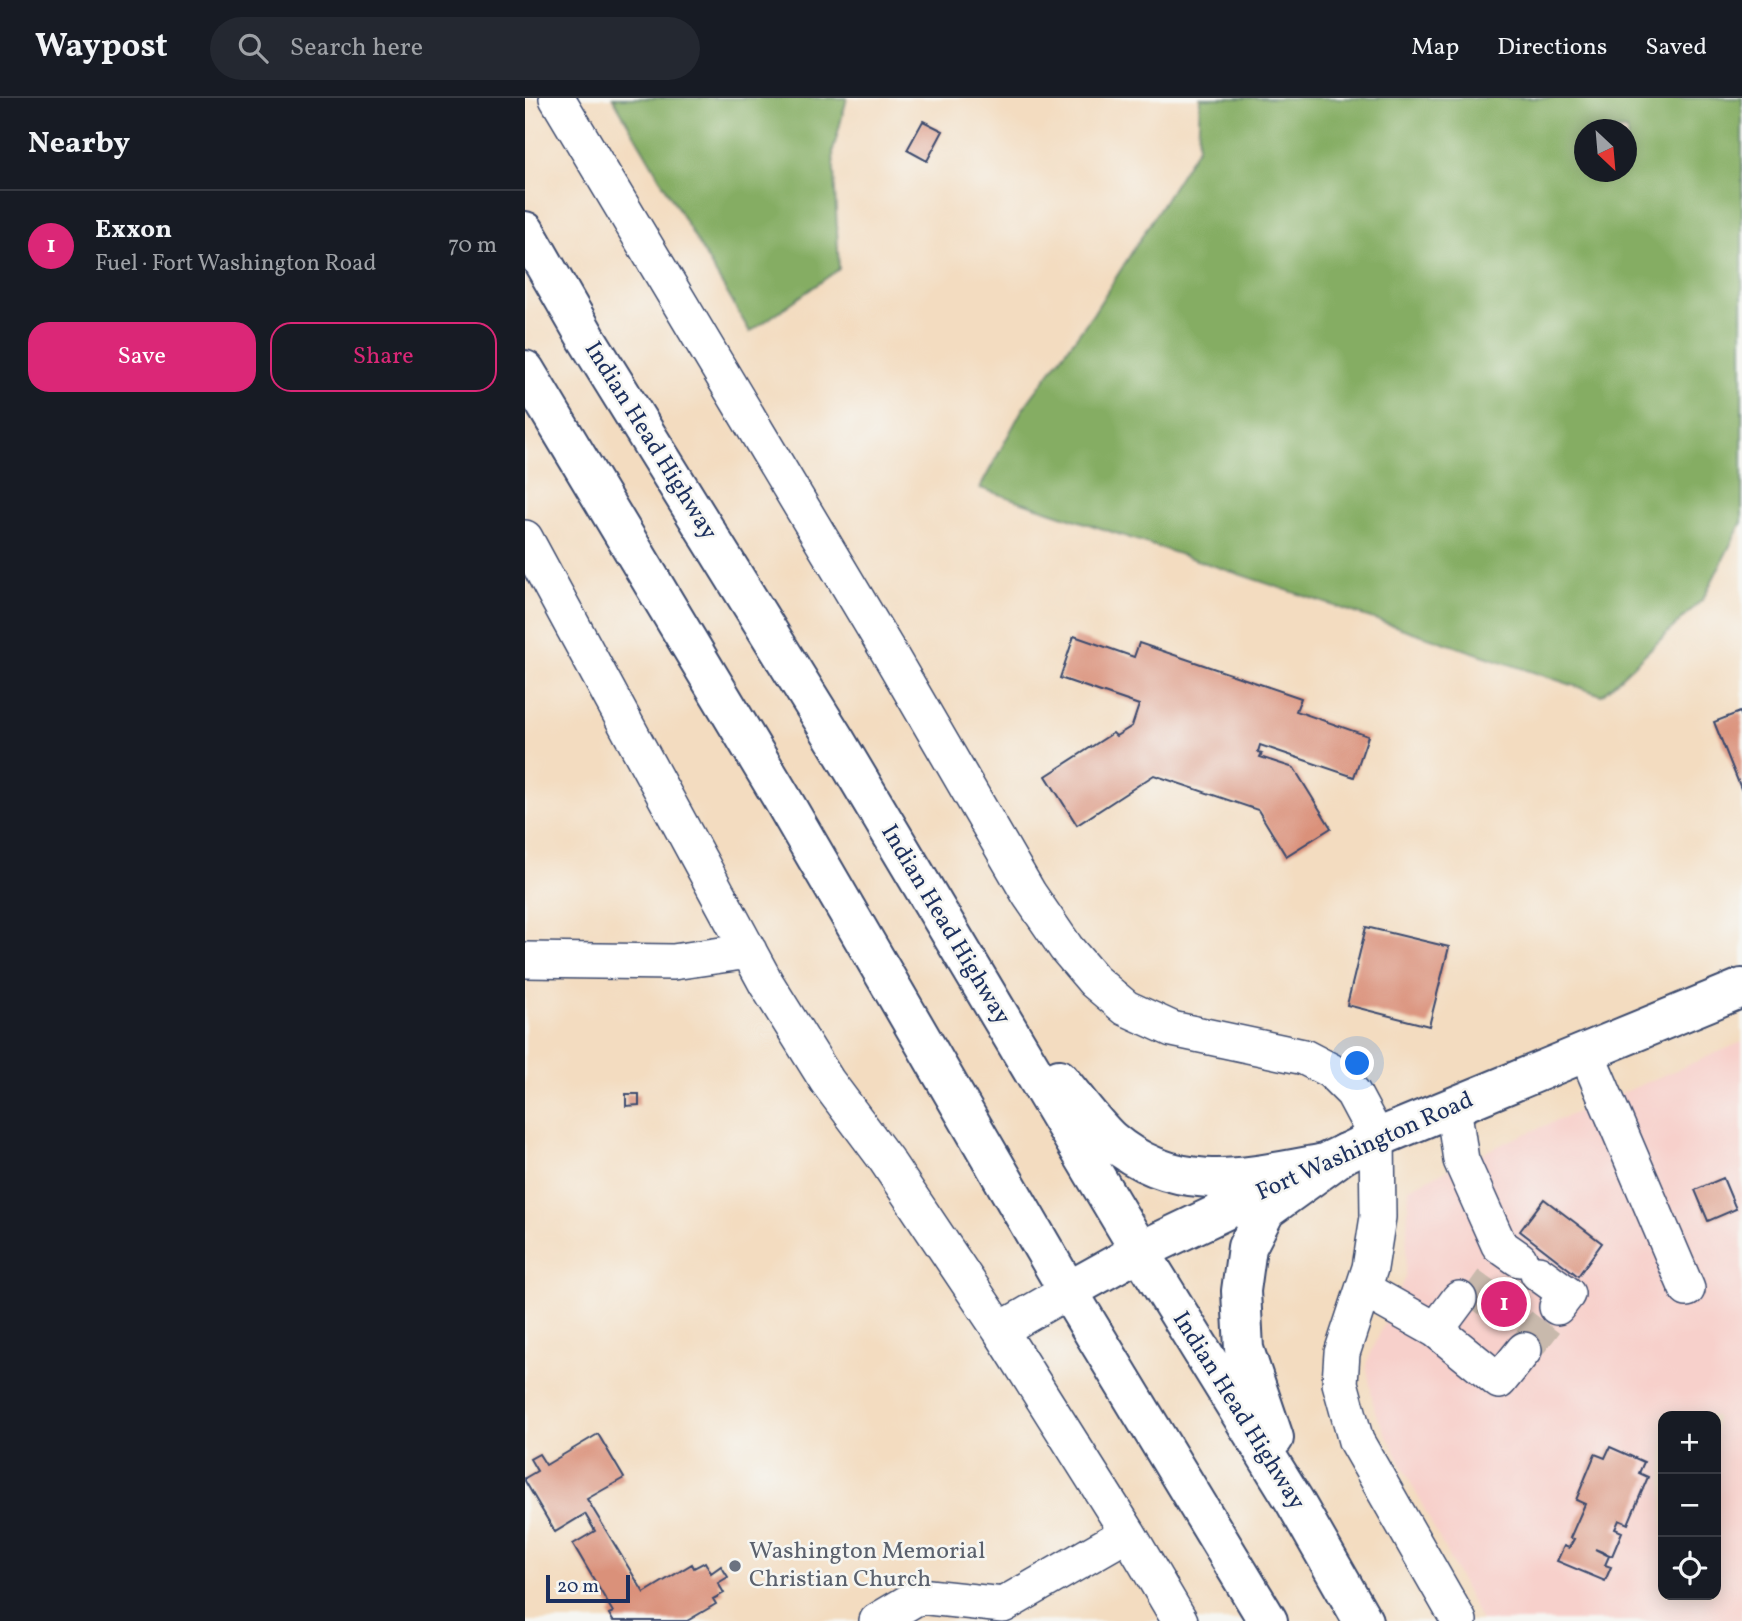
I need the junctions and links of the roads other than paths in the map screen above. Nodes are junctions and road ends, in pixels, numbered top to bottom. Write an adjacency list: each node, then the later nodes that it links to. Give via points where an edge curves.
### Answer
1 (557, 98): 11 (street, via 1029,894 1066,948 1094,981 1126,1008 1160,1024 1304,1057 1331,1071 1353,1093)
2 (525, 231): 8 (main road, Indian Head Highway)
3 (525, 370): 16 (main road, via 780,795)
4 (525, 538): 5 (street)
5 (749, 951): 6 (street, via 673,962); 18 (street, via 827,1081)
6 (525, 960)
7 (1742, 988): 9 (main road, Fort Washington Road)
8 (991, 1001): 11 (main road, via 1110,1139 1142,1163 1216,1180 1270,1174); 12 (main road, Indian Head Highway)
9 (1586, 1052): 10 (main road, Fort Washington Road); 15 (street)
10 (1453, 1107): 11 (main road, Fort Washington Road); 13 (street, via 1461,1160)
11 (1348, 1151): 12 (main road, Fort Washington Road); 14 (street, via 1378,1217); 21 (main road, via 1266,1210 1247,1247 1241,1291 1244,1349)
12 (1140, 1251): 16 (main road, Fort Washington Road); 21 (main road, Indian Head Highway)
13 (1523, 1270)
14 (1363, 1289): 19 (street); 27 (street, via 1342,1353 1340,1383 1356,1441)
15 (1687, 1289)
16 (1068, 1291): 18 (street, Fort Washington Road); 25 (main road)
17 (1465, 1304): 19 (street)
18 (1000, 1330): 22 (street)
19 (1442, 1335): 20 (street, via 1499,1381)
20 (1515, 1343)
21 (1305, 1518): 26 (main road, Indian Head Highway)
22 (1128, 1533): 23 (street, via 1003,1605 919,1596); 24 (street)
23 (877, 1621)
24 (1180, 1621)
25 (1268, 1621)
26 (1363, 1621)
27 (1459, 1621)

